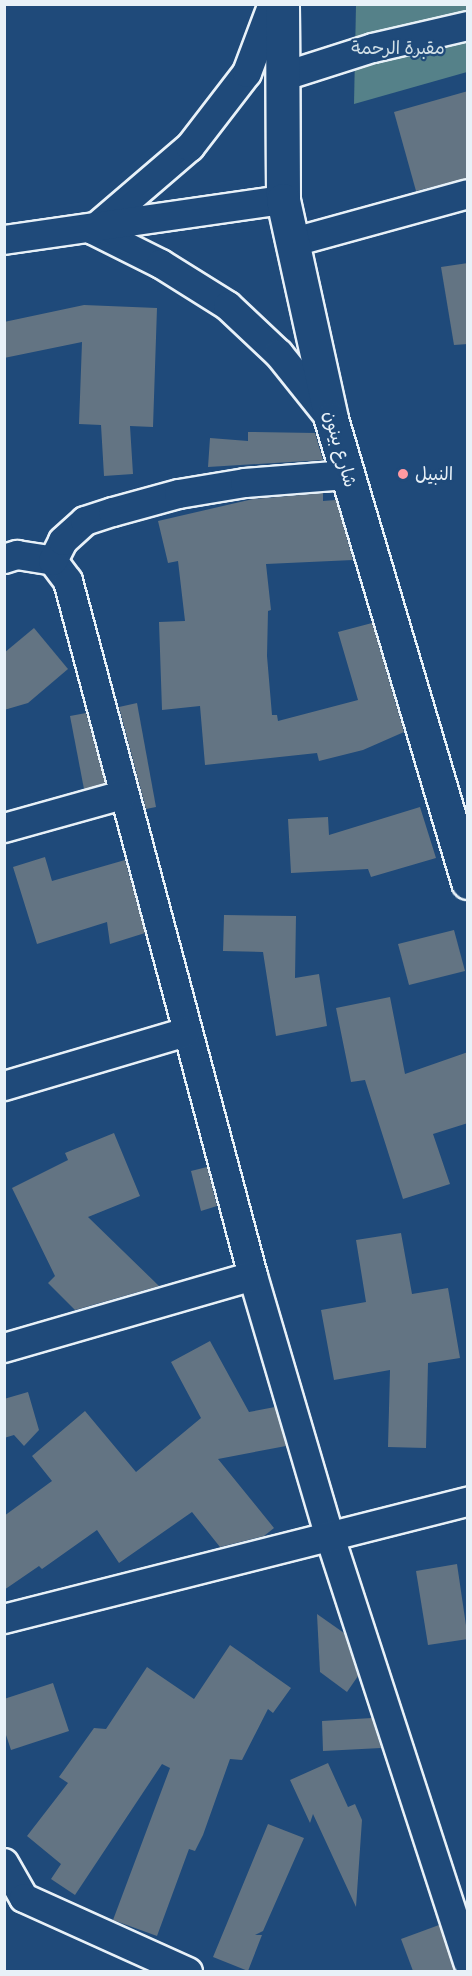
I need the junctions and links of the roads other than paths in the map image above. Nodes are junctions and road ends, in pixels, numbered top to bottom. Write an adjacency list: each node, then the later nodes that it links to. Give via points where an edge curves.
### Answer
1 (273, 4): 7 (street, via 247,73 190,147)
2 (282, 4): 4 (street, شارع بينون)
3 (468, 26): 4 (street, via 373,48)
4 (285, 76): 6 (street, شارع بينون)
5 (468, 194): 9 (street)
6 (283, 200): 7 (street); 9 (street, شارع بينون)
7 (93, 230): 8 (street); 10 (street, via 160,264 228,306 279,354)
8 (4, 240)
9 (294, 242): 10 (street, شارع بينون)
10 (330, 419): 11 (street, شارع بينون)
11 (347, 476): 13 (street, via 245,483 179,494 113,512 85,521 63,541); 16 (street, شارع بينون)
12 (4, 559): 13 (street, via 17,555)
13 (53, 561): 14 (street, via 68,581)
14 (122, 795): 15 (street); 17 (street)
15 (4, 828)
16 (468, 882)
17 (186, 1032): 18 (street); 19 (street)
18 (4, 1086)
19 (253, 1276): 20 (street); 22 (street)
20 (4, 1348)
21 (468, 1502): 22 (street)
22 (330, 1537): 23 (street); 25 (street)
23 (4, 1619)
24 (4, 1863): 26 (street, via 24,1898)
25 (468, 1962)
26 (188, 1971)

